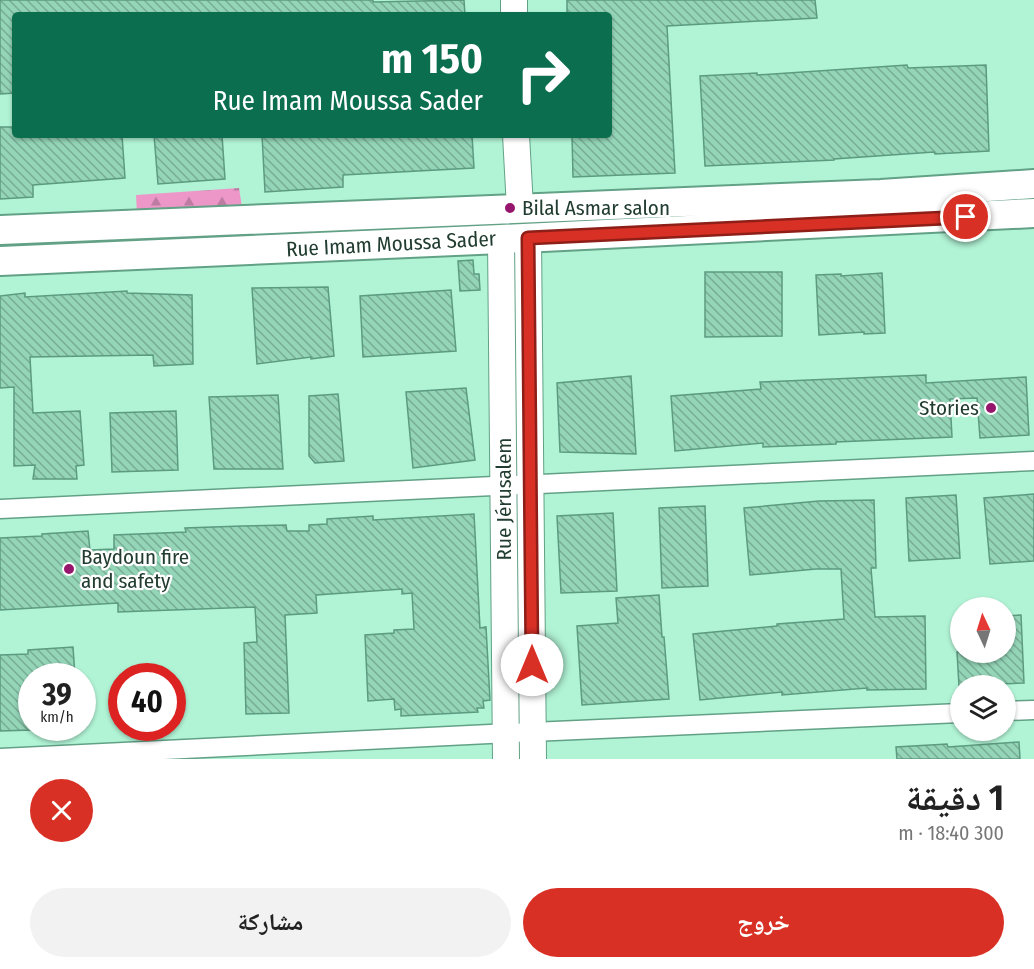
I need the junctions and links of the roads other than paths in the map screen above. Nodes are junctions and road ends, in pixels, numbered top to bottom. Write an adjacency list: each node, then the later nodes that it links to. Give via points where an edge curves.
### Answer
1 (516, 138): 3 (street)
2 (1034, 184): 3 (main road, Rue Imam Moussa Sader)
3 (520, 208): 5 (main road, Rue Imam Moussa Sader)
4 (1034, 213): 6 (main road, Rue Imam Moussa Sader)
5 (0, 230)
6 (515, 239): 7 (main road, Rue Imam Moussa Sader); 9 (street, Rue Jérusalem); 10 (street, Rue Jérusalem)
7 (0, 261)
8 (1034, 461): 9 (street)
9 (531, 485): 10 (street); 15 (street, Rue Jérusalem)
10 (504, 486): 11 (street); 16 (street, Rue Jérusalem)
11 (0, 509)
12 (1034, 710): 13 (street)
13 (1016, 711)
14 (950, 713): 15 (street)
15 (532, 732): 16 (street); 19 (street, Rue Jérusalem)
16 (505, 733): 17 (street); 18 (street, Rue Jérusalem)
17 (0, 758)
18 (506, 759)
19 (533, 759)

